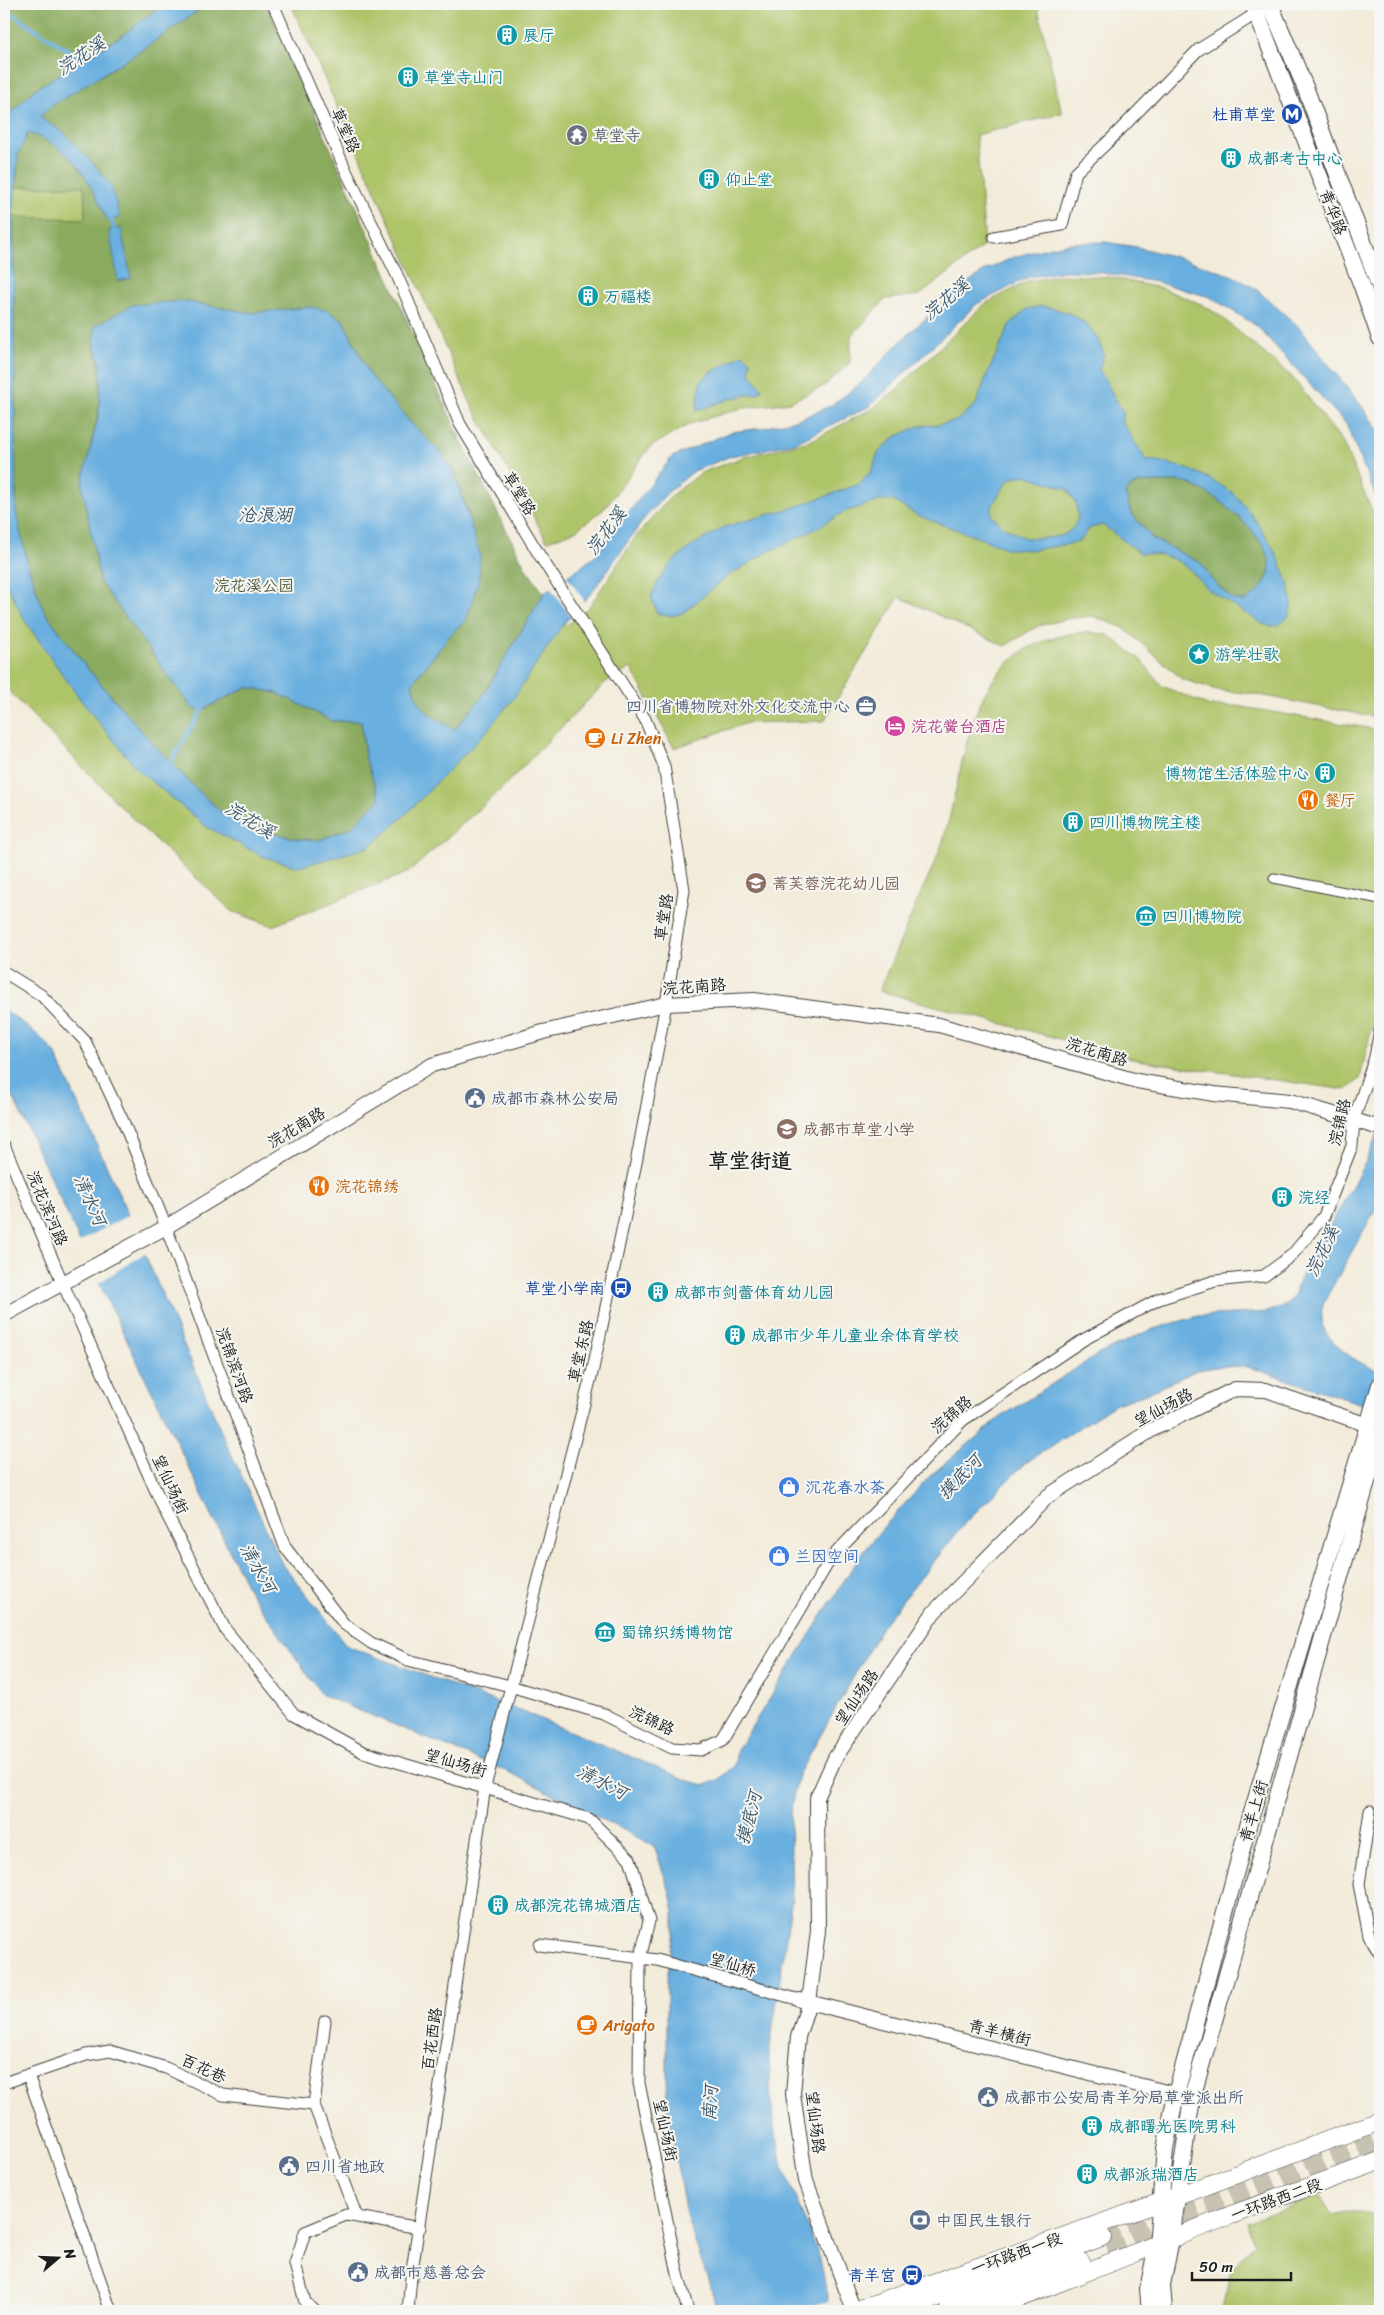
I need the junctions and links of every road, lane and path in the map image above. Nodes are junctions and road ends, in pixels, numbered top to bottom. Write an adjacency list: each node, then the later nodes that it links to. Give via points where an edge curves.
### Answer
1 (273, 4): 9 (street, 草堂路, via 346,171 397,275 460,424 646,720 664,766 684,890)
2 (1260, 7): 3 (street, via 1198,50 1076,172 1062,226); 4 (main road, 青华路, via 1305,87); 5 (main road, 青华路)
3 (994, 237)
4 (1380, 287)
5 (1380, 338)
6 (1274, 878): 7 (street)
7 (1380, 899)
8 (4, 972): 14 (street, 浣锦滨河路, via 41,995 85,1041 123,1121)
9 (666, 1004): 11 (street, 浣花南路, via 754,1000 939,1025 1138,1081 1214,1094 1290,1101); 14 (street, 浣花南路, via 543,1032 432,1065); 20 (street, 草堂东路, via 593,1369)
10 (1380, 1030): 11 (street, 浣锦路)
11 (1354, 1119): 12 (street, 浣花南路); 20 (street, 浣锦路, via 1352,1146 1324,1216 1292,1255 1264,1276 1215,1281 1159,1299 1083,1340 963,1420 831,1558 722,1740 701,1750 672,1748 604,1714)
12 (1378, 1128)
13 (4, 1145): 15 (street, 浣花滨河路)
14 (166, 1227): 15 (street, 浣花南路); 20 (street, 浣锦滨河路, via 284,1546 344,1624 371,1643 408,1660)
15 (63, 1284): 16 (street, 浣花南路); 22 (street, 望仙场街, via 164,1509 225,1629 294,1714 363,1752)
16 (4, 1314)
17 (1380, 1385): 18 (main road, 青羊上街)
18 (1370, 1421): 27 (street, 望仙场路, via 1266,1390 1235,1389 1153,1429 1048,1496 934,1612 835,1758 817,1798 818,1931); 31 (main road, 青羊上街, via 1248,1826)
19 (1380, 1436): 32 (main road, 青羊上街)
20 (510, 1686): 21 (street, 草堂东路)
21 (488, 1771): 22 (street, 百花西路)
22 (484, 1787): 26 (street, 望仙场街, via 589,1819 630,1859 648,1920); 39 (street, 百花西路)
23 (1370, 1811): 25 (street, via 1359,1884 1369,1936)
24 (540, 1945): 26 (street, 望仙桥)
25 (1380, 1954)
26 (640, 1959): 27 (street, 望仙桥, via 657,1960); 44 (street, 望仙场街, via 639,2082)
27 (804, 2001): 31 (street, 青羊横街); 45 (street, 望仙场路, via 793,2094 806,2181)
28 (325, 2021): 33 (street)
29 (28, 2075): 30 (street, 百花巷); 33 (street, 百花巷, via 86,2055 110,2051 166,2068 223,2096); 41 (street)
30 (4, 2083)
31 (1176, 2094): 32 (street, 青羊横街); 37 (main road, 青羊上街, via 1165,2148)
32 (1192, 2098): 36 (main road, 青羊上街)
33 (314, 2105): 38 (street)
34 (1380, 2121): 36 (main road)
35 (1380, 2161): 40 (main road, 一环路西二段)
36 (1178, 2196): 37 (main road, 一环路西一段); 40 (main road, 青羊上街)
37 (1160, 2202): 40 (main road, 青羊上街); 45 (main road, 一环路西一段)
38 (357, 2217): 39 (street); 42 (street, via 346,2215 305,2232 295,2264 305,2302)
39 (420, 2228): 43 (street, 百花西路)
40 (1164, 2242): 48 (main road); 49 (main road, via 1148,2289); 50 (main road)
41 (111, 2311)
42 (315, 2311)
43 (408, 2311)
44 (688, 2311)
45 (854, 2311)
46 (899, 2311): 47 (main road, via 1105,2244)
47 (948, 2311)
48 (987, 2311)
49 (1150, 2311)
50 (1164, 2311)

